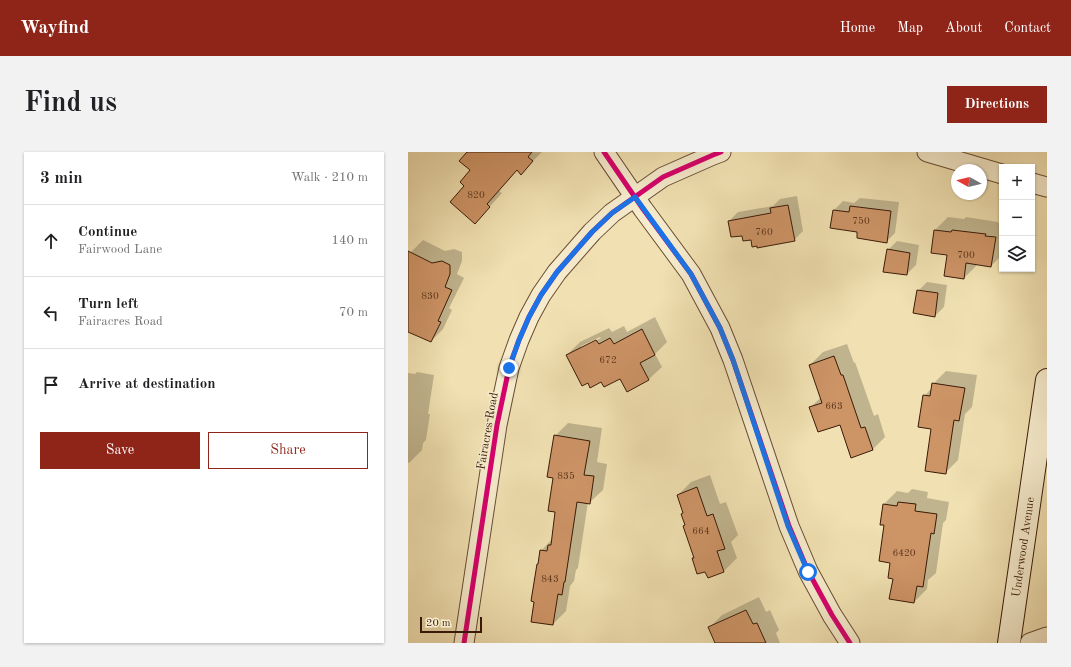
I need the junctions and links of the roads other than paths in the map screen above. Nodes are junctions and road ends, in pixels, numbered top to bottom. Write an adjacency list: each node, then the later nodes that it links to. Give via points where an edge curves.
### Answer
1 (604, 152): 7 (street)
2 (721, 152): 7 (street, Fairacres Road, via 663,177)
3 (927, 152): 4 (street)
4 (999, 173)
5 (1035, 184): 6 (street)
6 (1047, 187)
7 (635, 197): 10 (street, Fairacres Road, via 612,213 592,232 557,272 541,295 519,340 509,368 497,425); 11 (street, via 691,274 720,328 788,526 808,572)
8 (1047, 380): 12 (main road, Underwood Avenue)
9 (1047, 637): 13 (street)
10 (464, 643)
11 (850, 643)
12 (1009, 643)
13 (1030, 643)

